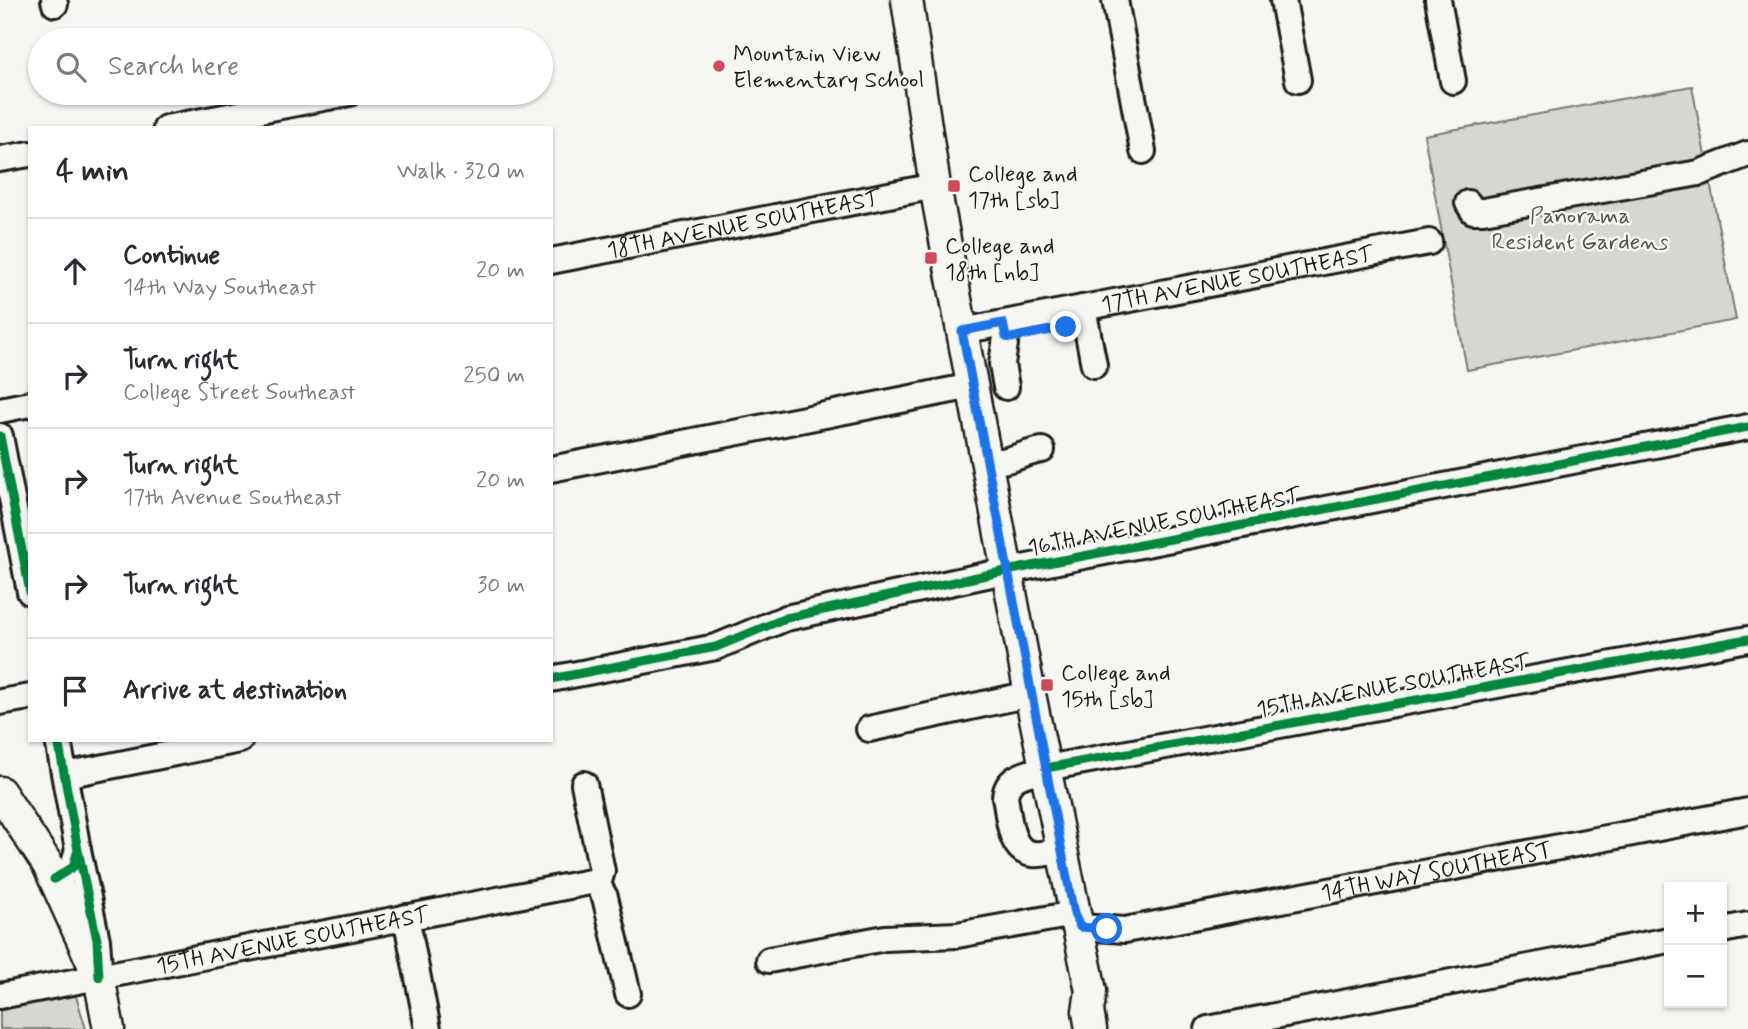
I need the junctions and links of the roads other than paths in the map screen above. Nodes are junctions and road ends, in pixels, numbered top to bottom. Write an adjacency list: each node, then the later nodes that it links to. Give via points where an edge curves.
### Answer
1 (907, 0): 13 (main road)
2 (1115, 0): 9 (street)
3 (1283, 0): 5 (street)
4 (1438, 0): 6 (street)
5 (1298, 80)
6 (1453, 81)
7 (286, 105): 8 (street)
8 (176, 126)
9 (1143, 151)
10 (28, 154): 12 (street)
11 (1748, 154): 14 (street, via 1699,173 1483,211 1473,211)
12 (0, 159)
13 (935, 186): 16 (street, 18TH AVENUE SOUTHEAST); 19 (main road)
14 (1468, 203)
15 (1429, 242): 17 (street, 17TH AVENUE SOUTHEAST)
16 (553, 261)
17 (1076, 309): 18 (street, 17TH AVENUE SOUTHEAST); 20 (street)
18 (1004, 330): 19 (street, 17TH AVENUE SOUTHEAST); 22 (street)
19 (962, 331): 21 (main road)
20 (1094, 365)
21 (972, 386): 28 (main road); 29 (street)
22 (1006, 387)
23 (28, 404): 24 (street)
24 (0, 410)
25 (1748, 427): 31 (street, 16TH AVENUE SOUTHEAST)
26 (0, 437): 30 (street)
27 (1042, 450): 28 (street, via 1002,463)
28 (987, 461): 31 (main road)
29 (553, 469)
30 (9, 528): 32 (street)
31 (1008, 571): 34 (street, 16TH AVENUE SOUTHEAST, via 786,618 716,647); 35 (main road)
32 (28, 586)
33 (1748, 639): 41 (street, 15TH AVENUE SOUTHEAST)
34 (553, 679)
35 (1030, 694): 38 (street); 41 (main road)
36 (28, 697): 37 (street)
37 (0, 702)
38 (869, 729)
39 (58, 742): 42 (street)
40 (230, 742): 42 (street)
41 (1046, 768): 47 (main road); 47 (street, 15TH AVENUE SOUTHEAST, via 1012,779 1005,797 1016,845 1034,855)
42 (65, 775): 46 (street)
43 (584, 784): 49 (street, via 602,871 601,879)
44 (0, 792): 48 (main road)
45 (1748, 811): 53 (street, 14TH WAY SOUTHEAST, via 1125,930)
46 (78, 850): 48 (street, via 73,867); 56 (street, via 97,940)
47 (1062, 850): 53 (main road)
48 (54, 879): 56 (main road)
49 (590, 884): 50 (street, 15TH AVENUE SOUTHEAST); 58 (street, via 605,897)
50 (406, 917): 56 (street, 15TH AVENUE SOUTHEAST); 61 (street)
51 (1748, 925): 52 (street)
52 (1727, 929)
53 (1079, 931): 55 (street, 14TH WAY SOUTHEAST, via 885,939); 57 (main road)
54 (1664, 941): 64 (street)
55 (769, 960)
56 (99, 977): 59 (street, 15TH AVENUE SOUTHEAST); 60 (main road)
57 (1091, 990): 62 (main road); 63 (main road, via 1102,1007)
58 (628, 994)
59 (0, 996)
60 (109, 1029)
61 (428, 1029)
62 (1091, 1029)
63 (1107, 1029)
64 (1208, 1029)

